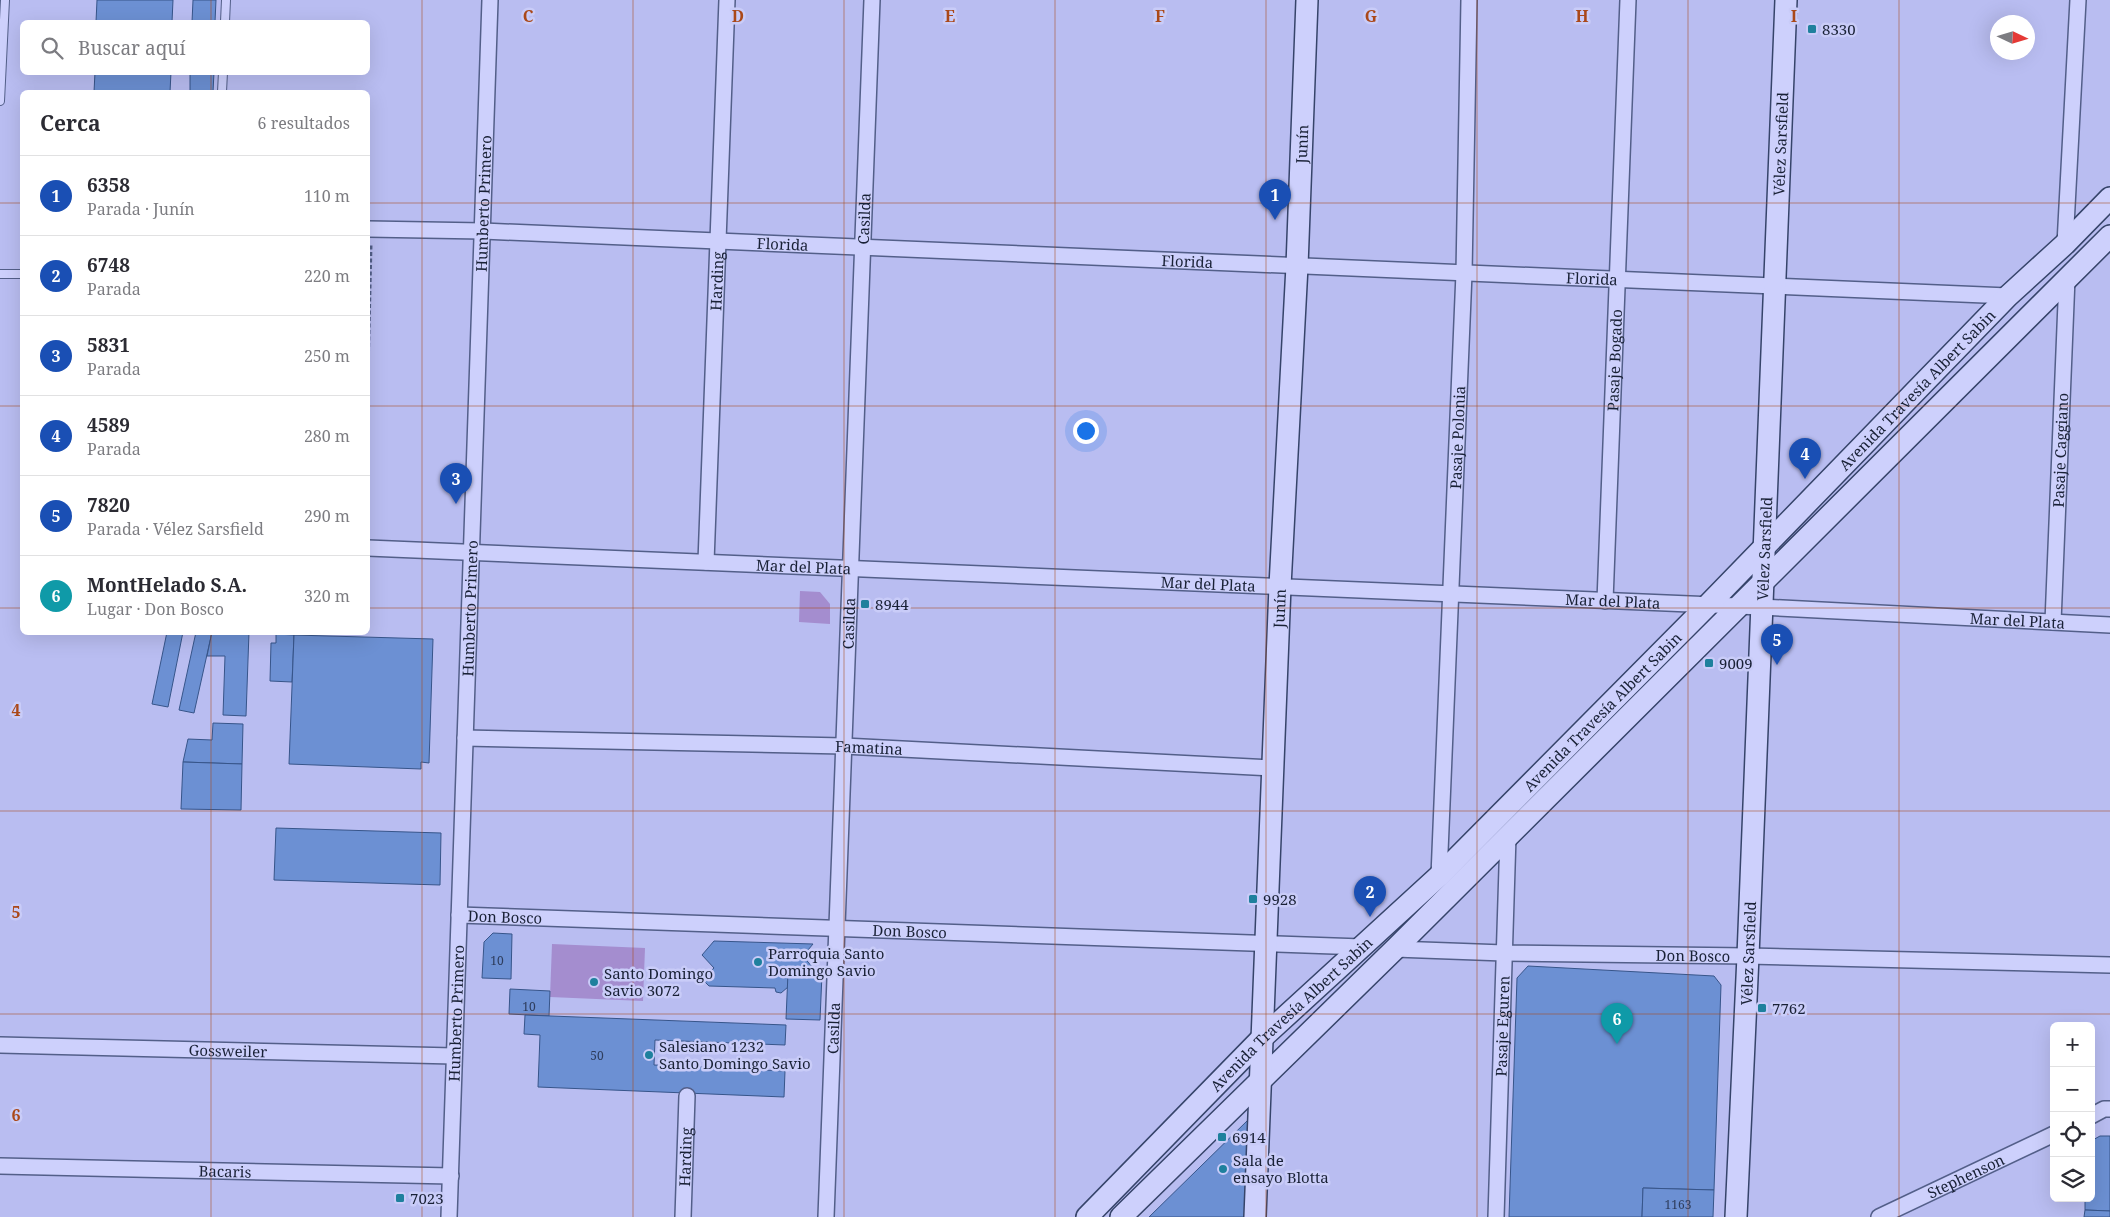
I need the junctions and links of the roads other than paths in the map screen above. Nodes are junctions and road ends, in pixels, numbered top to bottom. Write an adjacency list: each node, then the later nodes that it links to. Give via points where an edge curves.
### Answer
1 (4, 0): 14 (lane)
2 (226, 0): 11 (lane)
3 (490, 0): 17 (street, Humberto Primero)
4 (727, 0): 19 (street, Harding)
5 (872, 0): 21 (street, Casilda)
6 (1307, 0): 22 (main road, Junín)
7 (1469, 0): 23 (street, Pasaje Polonia)
8 (1628, 0): 27 (street, Pasaje Bogado)
9 (1786, 0): 28 (main road, Vélez Sarsfield)
10 (2078, 0): 20 (street)
11 (225, 20)
12 (223, 75): 13 (lane)
13 (222, 90)
14 (0, 101)
15 (2110, 198): 20 (main road, Avenida Travesía Albert Sabin)
16 (370, 229): 17 (street, Florida)
17 (483, 231): 19 (street, Florida); 32 (street, Humberto Primero)
18 (2110, 236): 26 (main road, Avenida Travesía Albert Sabin)
19 (719, 241): 21 (street, Florida); 33 (street, Harding)
20 (2065, 244): 29 (main road, Avenida Travesía Albert Sabin)
21 (864, 247): 22 (street, Florida); 34 (street, Casilda)
22 (1296, 266): 23 (street, Florida); 36 (main road, Junín)
23 (1464, 273): 27 (street, Florida); 37 (street, Pasaje Polonia)
24 (0, 274): 25 (lane)
25 (20, 274)
26 (2067, 278): 35 (main road, Avenida Travesía Albert Sabin); 42 (street, Pasaje Caggiano)
27 (1619, 280): 28 (street, Florida); 38 (street, Pasaje Bogado)
28 (1776, 286): 29 (street, Florida); 31 (main road, Vélez Sarsfield)
29 (2008, 296): 31 (main road, Avenida Travesía Albert Sabin)
30 (370, 548): 32 (street, Mar del Plata)
31 (1763, 548): 35 (main road, Vélez Sarsfield); 39 (main road, Avenida Travesía Albert Sabin)
32 (471, 551): 33 (street, Mar del Plata); 44 (street, Humberto Primero)
33 (706, 562): 34 (street, Mar del Plata)
34 (851, 568): 36 (street, Mar del Plata); 45 (street, Casilda)
35 (1762, 581): 40 (main road, Avenida Travesía Albert Sabin); 41 (main road, Vélez Sarsfield)
36 (1280, 586): 37 (street, Mar del Plata); 46 (main road, Junín)
37 (1450, 594): 38 (street, Mar del Plata); 48 (street, Pasaje Polonia)
38 (1605, 601): 39 (street, Mar del Plata)
39 (1708, 605): 40 (street, Mar del Plata); 48 (main road, Avenida Travesía Albert Sabin)
40 (1739, 606): 41 (street, Mar del Plata); 47 (main road, Avenida Travesía Albert Sabin)
41 (1761, 607): 42 (street, Mar del Plata); 55 (main road, Vélez Sarsfield)
42 (2053, 622): 43 (street, Mar del Plata)
43 (2110, 625)
44 (465, 738): 45 (street, Famatina); 49 (street, Humberto Primero)
45 (844, 746): 46 (street, Famatina); 50 (street, Casilda)
46 (1273, 768): 51 (main road, Junín)
47 (1508, 836): 53 (main road, Avenida Travesía Albert Sabin); 54 (street, Pasaje Eguren)
48 (1439, 876): 52 (main road, Avenida Travesía Albert Sabin)
49 (459, 915): 50 (street, Don Bosco); 59 (street, Humberto Primero)
50 (837, 928): 51 (street, Don Bosco); 69 (street, Casilda)
51 (1266, 943): 52 (street, Don Bosco); 57 (main road, Junín)
52 (1362, 947): 57 (main road, Avenida Travesía Albert Sabin)
53 (1395, 949): 54 (street, Don Bosco); 60 (main road, Avenida Travesía Albert Sabin)
54 (1504, 953): 55 (street, Don Bosco); 73 (street, Pasaje Eguren)
55 (1748, 956): 56 (street, Don Bosco); 74 (main road, Vélez Sarsfield)
56 (2110, 965)
57 (1262, 1038): 60 (main road, Junín); 70 (main road, Avenida Travesía Albert Sabin)
58 (0, 1045): 59 (street, Gossweiler)
59 (454, 1056): 66 (street, Humberto Primero)
60 (1261, 1080): 71 (main road, Avenida Travesía Albert Sabin); 72 (main road, Junín)
61 (687, 1096): 68 (street, Harding)
62 (2110, 1110): 63 (street)
63 (2095, 1114)
64 (2050, 1136): 75 (street, Stephenson)
65 (0, 1166): 66 (street, Bacaris)
66 (450, 1176): 67 (street, Humberto Primero)
67 (449, 1217)
68 (683, 1217)
69 (826, 1217)
70 (1087, 1217)
71 (1121, 1217)
72 (1255, 1217)
73 (1496, 1217)
74 (1736, 1217)
75 (1879, 1217)

